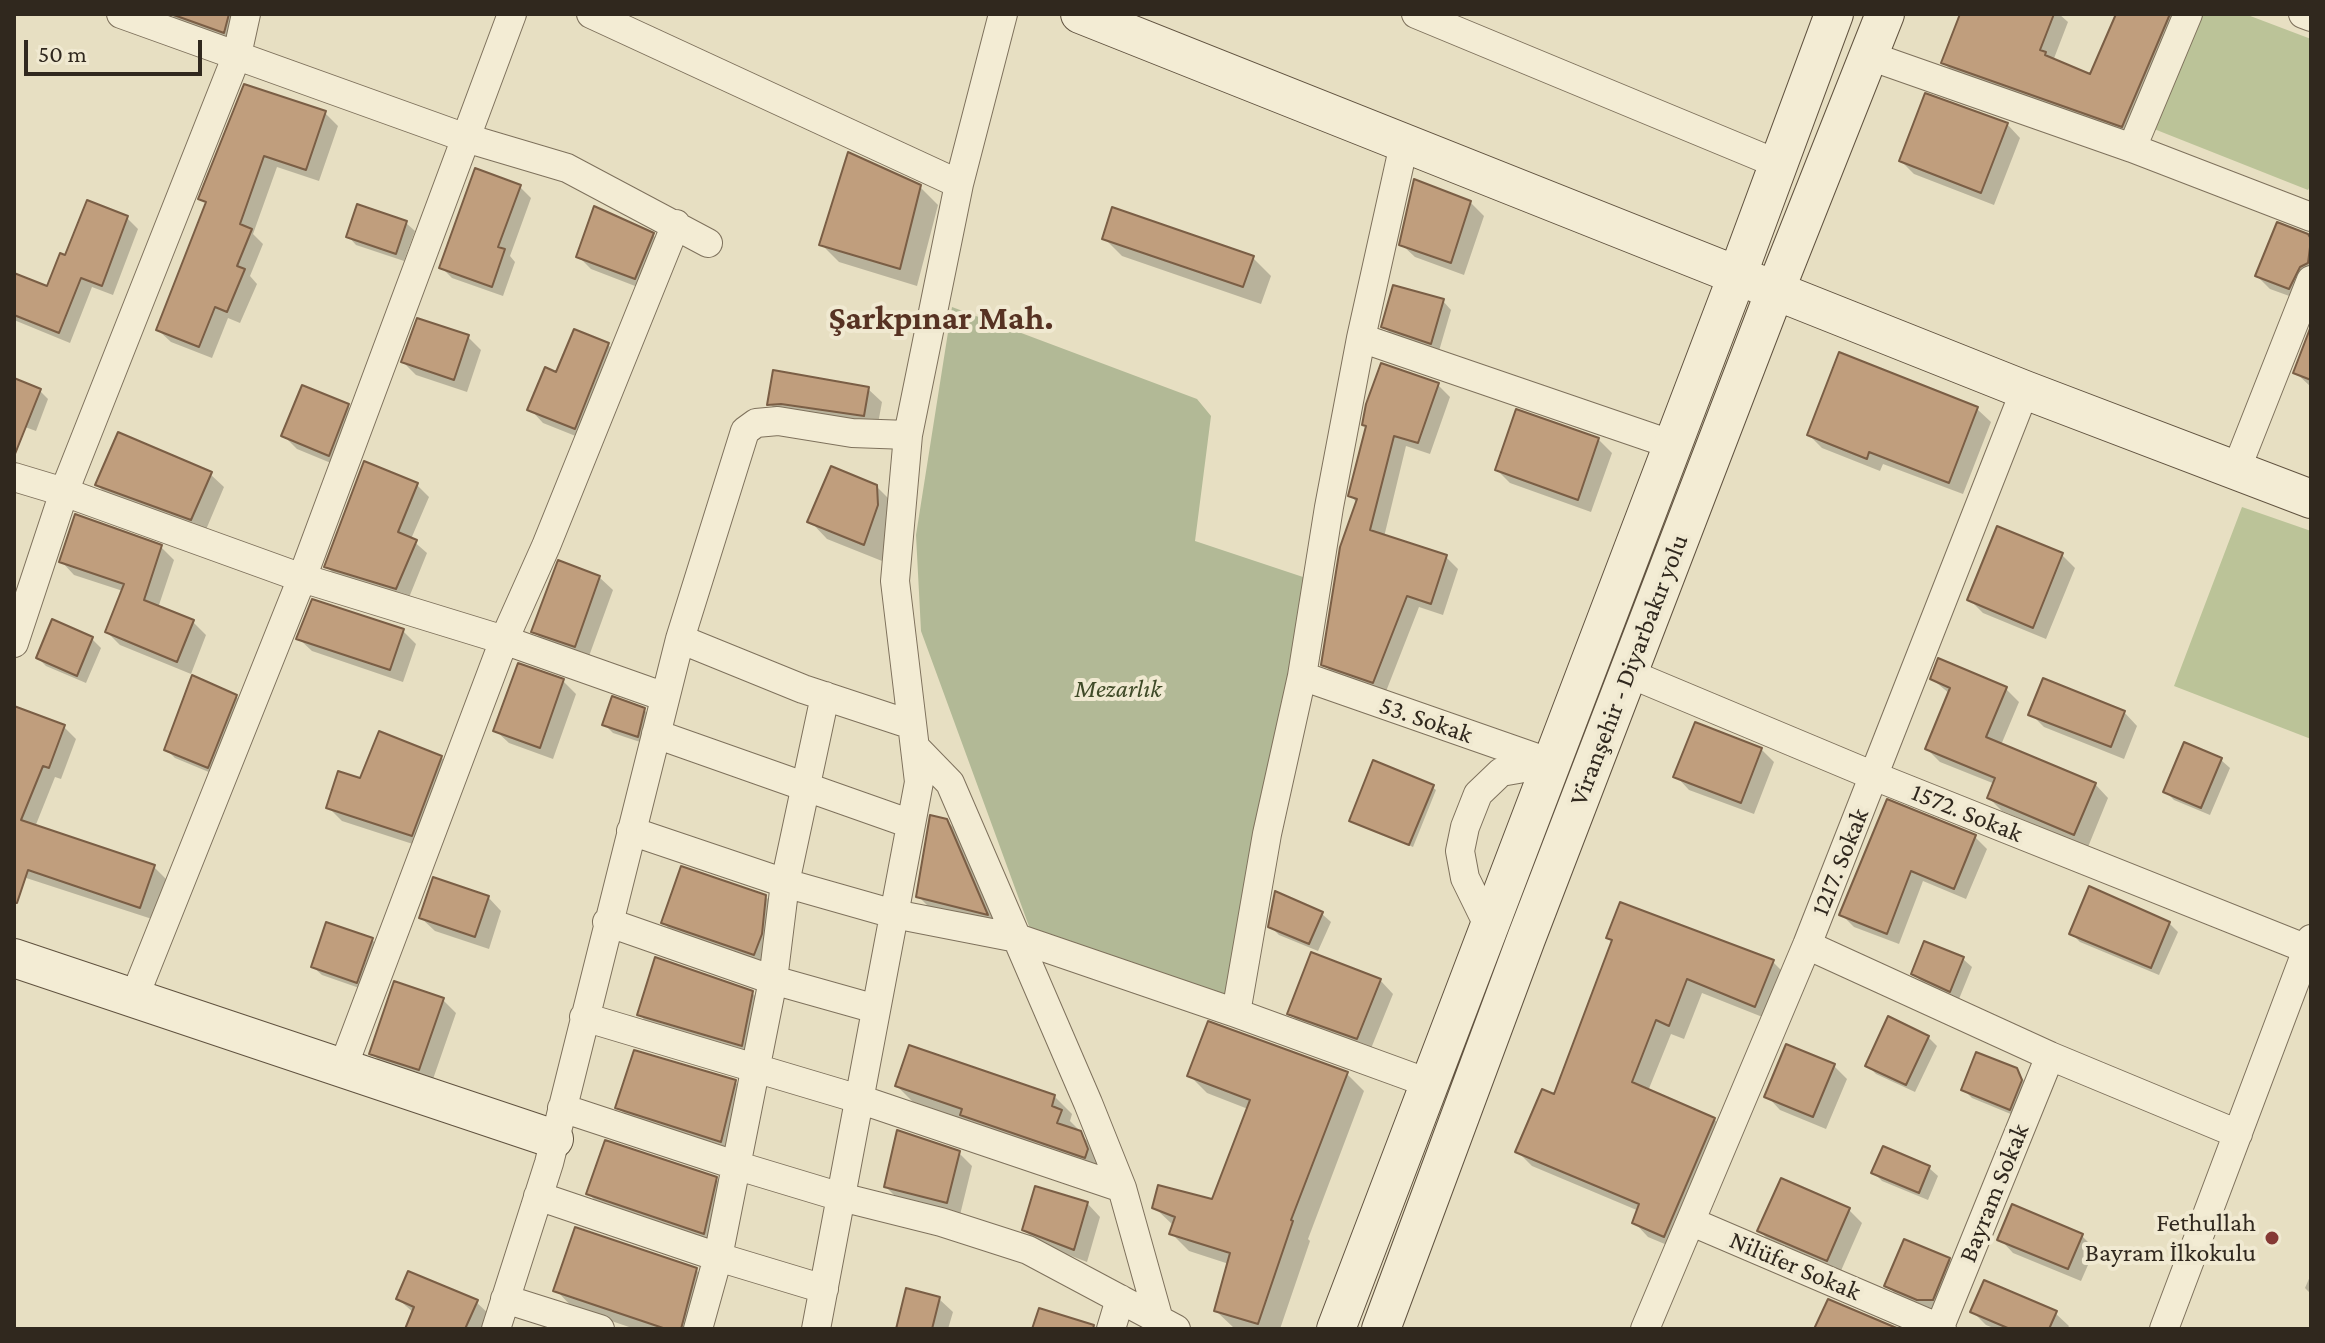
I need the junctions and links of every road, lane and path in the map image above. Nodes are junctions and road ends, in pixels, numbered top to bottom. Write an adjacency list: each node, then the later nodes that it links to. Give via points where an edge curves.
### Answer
1 (121, 14): 13 (street)
2 (246, 14): 13 (street)
3 (512, 14): 15 (street)
4 (591, 14): 19 (street)
5 (1003, 14): 19 (street)
6 (1080, 14): 16 (main road)
7 (1416, 14): 18 (street)
8 (1834, 14): 18 (main road, Viranşehir - Diyarbakır yolu)
9 (1885, 14): 14 (main road, Viranşehir - Diyarbakır yolu)
10 (2188, 14): 17 (street)
11 (2303, 14): 12 (street)
12 (2311, 17)
13 (237, 55): 15 (street); 32 (street)
14 (1867, 55): 17 (street); 25 (main road, Viranşehir - Diyarbakır yolu)
15 (466, 138): 21 (street, via 567,168); 34 (street)
16 (1404, 144): 23 (main road); 26 (street)
17 (2132, 148): 20 (street)
18 (1778, 164): 23 (main road, Viranşehir - Diyarbakır yolu)
19 (959, 184): 28 (street)
20 (2311, 217)
21 (676, 224): 22 (street); 36 (street)
22 (708, 243)
23 (1737, 276): 25 (main road); 29 (main road, Viranşehir - Diyarbakır yolu)
24 (2311, 280): 30 (street)
25 (1775, 291): 27 (main road); 38 (main road, Viranşehir - Diyarbakır yolu)
26 (1361, 338): 29 (street); 39 (street)
27 (2025, 390): 30 (main road); 45 (street, 1217. Sokak)
28 (908, 435): 35 (street, via 852,433 778,421 756,423 745,431); 43 (street, via 895,581)
29 (1673, 445): 44 (main road, Viranşehir - Diyarbakır yolu)
30 (2236, 470): 33 (main road)
31 (14, 477): 32 (street)
32 (64, 492): 34 (street); 37 (street)
33 (2311, 499)
34 (302, 578): 36 (street); 58 (street)
35 (680, 639): 40 (street); 41 (street)
36 (504, 640): 41 (street); 63 (street)
37 (14, 643)
38 (1628, 673): 45 (street, 1572. Sokak); 85 (main road, Viranşehir - Diyarbakır yolu)
39 (1302, 676): 44 (street, 53. Sokak); 60 (street)
40 (825, 696): 43 (street); 46 (street)
41 (665, 697): 42 (street)
42 (656, 734): 46 (street); 48 (street)
43 (914, 736): 47 (street, via 919,782); 53 (street, via 950,783)
44 (1551, 763): 52 (main road, Viranşehir - Diyarbakır yolu); 52 (street, via 1501,772 1478,794 1460,851 1465,878)
45 (1874, 776): 54 (street, 1572. Sokak); 55 (street, 1217. Sokak)
46 (806, 787): 47 (street); 49 (street)
47 (911, 824): 50 (street)
48 (631, 831): 49 (street); 51 (street)
49 (785, 883): 50 (street); 57 (street)
50 (894, 914): 53 (street); 59 (street)
51 (607, 922): 57 (street); 61 (street)
52 (1489, 927): 65 (main road, Viranşehir - Diyarbakır yolu)
53 (1017, 938): 60 (street); 70 (street)
54 (2309, 944): 68 (street)
55 (1807, 945): 62 (street); 73 (street, 1217. Sokak)
56 (14, 958): 58 (main road)
57 (773, 980): 59 (street); 64 (street)
58 (134, 998): 63 (main road)
59 (876, 1009): 66 (street)
60 (1236, 1013): 65 (street)
61 (584, 1017): 64 (street); 67 (street)
62 (2050, 1056): 68 (street); 87 (street, Bayram Sokak)
63 (343, 1067): 67 (main road)
64 (755, 1068): 66 (street); 69 (street)
65 (1431, 1084): 84 (main road, Viranşehir - Diyarbakır yolu)
66 (859, 1099): 70 (street); 72 (street)
67 (558, 1123): 69 (street); 71 (street)
68 (2238, 1134): 88 (street)
69 (735, 1165): 72 (street); 74 (street)
70 (1122, 1188): 78 (street)
71 (538, 1196): 74 (street); 76 (street)
72 (841, 1197): 75 (street); 77 (street, via 1028,1250)
73 (1692, 1222): 86 (street, 1217. Sokak); 87 (street, Nilüfer Sokak)
74 (718, 1257): 75 (street); 81 (street)
75 (824, 1289): 82 (street)
76 (505, 1299): 79 (street); 80 (street)
77 (1120, 1299): 78 (street); 83 (street)
78 (1167, 1324)
79 (496, 1329)
80 (600, 1329)
81 (698, 1329)
82 (816, 1329)
83 (1111, 1329)
84 (1336, 1329)
85 (1381, 1329)
86 (1645, 1329)
87 (1940, 1329)
88 (2164, 1329)

